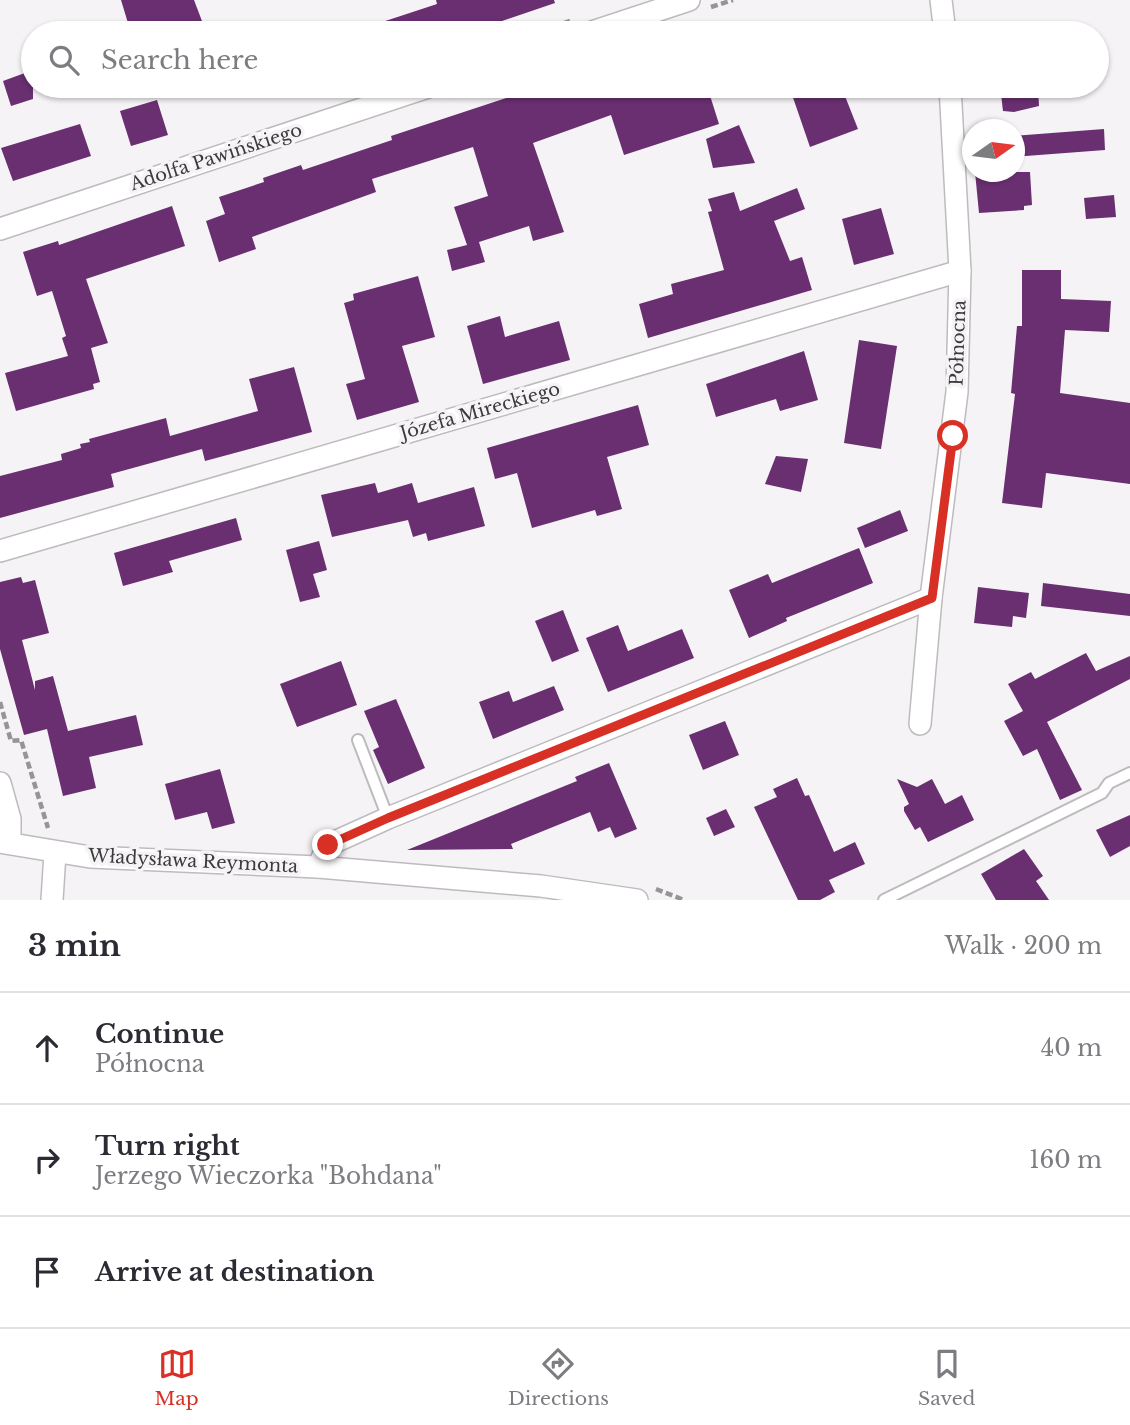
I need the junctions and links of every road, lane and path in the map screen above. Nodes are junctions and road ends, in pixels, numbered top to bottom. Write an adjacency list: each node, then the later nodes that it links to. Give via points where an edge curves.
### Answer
1 (689, 0): 3 (street)
2 (941, 0): 4 (street)
3 (625, 21)
4 (944, 21)
5 (395, 98): 7 (street, Adolfa Pawińskiego)
6 (951, 98): 8 (street, Północna)
7 (0, 229)
8 (960, 271): 9 (street, Józefa Mireckiego); 10 (street, Północna, via 957,392)
9 (0, 551)
10 (932, 598): 12 (street, Północna); 16 (street)
11 (0, 702): 18 (path, via 12,741 21,740)
12 (920, 724)
13 (359, 740): 16 (lane)
14 (1130, 773): 24 (lane, via 1109,783 1102,793)
15 (0, 783): 17 (street, via 10,819)
16 (388, 818): 19 (street, via 328,845)
17 (5, 842): 18 (street, Władysława Reymonta)
18 (53, 846): 19 (street, Władysława Reymonta, via 157,861); 22 (street)
19 (318, 867): 21 (street, Władysława Reymonta)
20 (645, 894): 21 (street, Władysława Reymonta); 23 (path)
21 (587, 896)
22 (52, 900)
23 (684, 900)
24 (884, 900)

